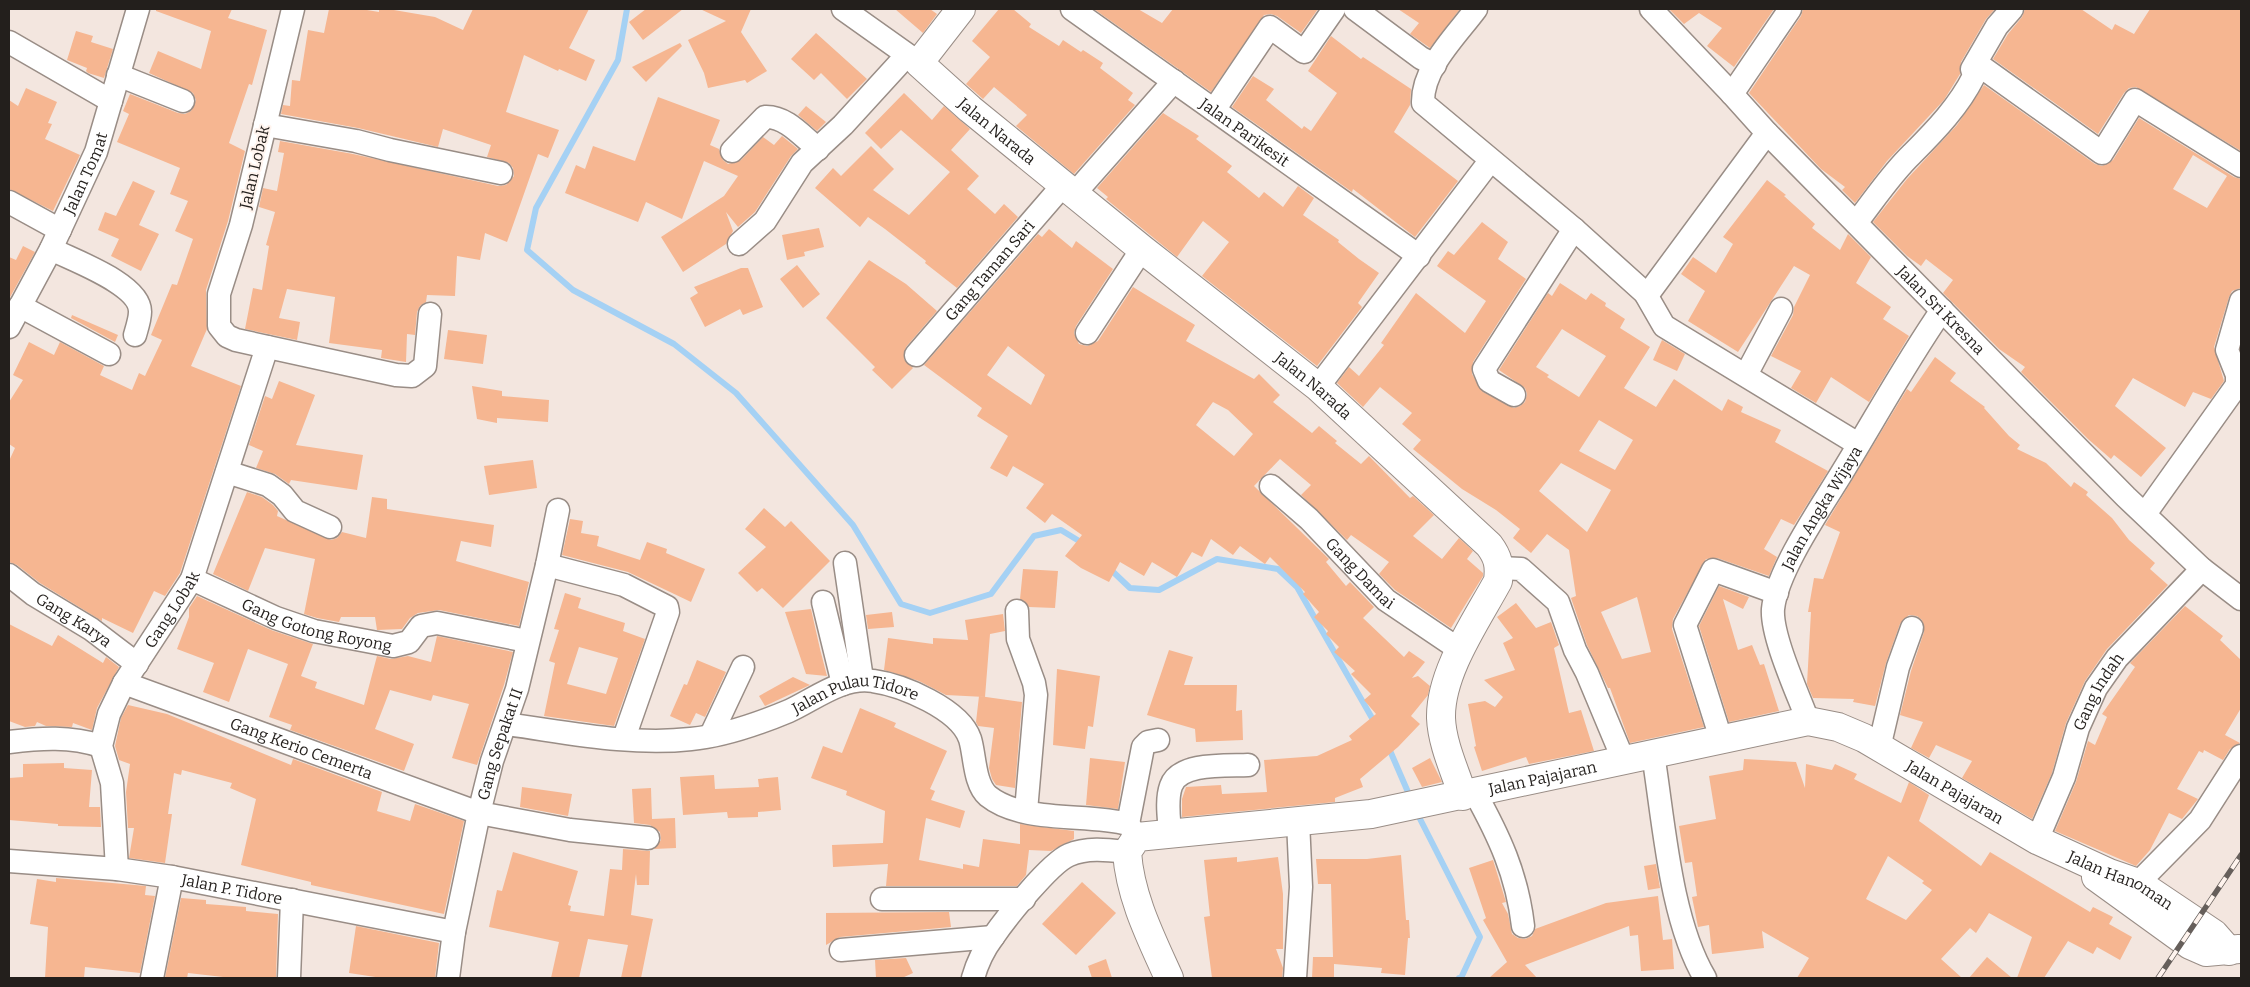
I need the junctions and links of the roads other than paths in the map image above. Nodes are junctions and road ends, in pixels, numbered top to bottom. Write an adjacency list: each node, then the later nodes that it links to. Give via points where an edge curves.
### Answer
1 (138, 9): 16 (street, Jalan Tomat)
2 (293, 9): 22 (street, Jalan Lobak)
3 (843, 9): 13 (street)
4 (961, 9): 13 (main road)
5 (1072, 9): 17 (street, Jalan Parikesit)
6 (1334, 9): 21 (street, via 1304,52 1270,27)
7 (1355, 9): 15 (street, via 1421,58)
8 (1476, 9): 15 (street)
9 (1650, 9): 18 (street, Jalan Sri Kresna)
10 (1790, 9): 18 (street)
11 (2012, 9): 14 (street, via 1997,26)
12 (9, 42): 19 (street)
13 (913, 59): 24 (street); 29 (main road, Jalan Narada)
14 (1976, 63): 27 (street, via 2102,153 2135,100); 31 (street, via 1964,97 1911,154)
15 (1434, 64): 26 (street, via 1423,90 1423,103)
16 (118, 75): 19 (street, Jalan Tomat); 20 (street)
17 (1174, 82): 21 (street, Jalan Parikesit); 29 (street, Gang Taman Sari)
18 (1732, 94): 23 (street, Jalan Sri Kresna)
19 (111, 101): 33 (street, Jalan Tomat, via 96,152)
20 (183, 101)
21 (1214, 110): 36 (street, Jalan Parikesit)
22 (265, 125): 28 (street); 46 (street, Jalan Lobak, via 241,225 219,294 219,326 228,336)
23 (1767, 133): 31 (street, Jalan Sri Kresna); 37 (street, via 1651,290)
24 (818, 149): 25 (street, via 784,121 765,117); 34 (street, via 802,163 765,222)
25 (732, 151)
26 (1490, 160): 32 (street); 36 (street)
27 (2241, 166)
28 (501, 172)
29 (1069, 189): 35 (main road, Jalan Narada); 48 (street, Gang Taman Sari)
30 (9, 202): 33 (street)
31 (1856, 223): 41 (street, Jalan Sri Kresna)
32 (1574, 229): 37 (street); 51 (street, via 1484,369 1489,381)
33 (55, 240): 39 (street, Jalan Tomat); 45 (street, via 130,293 140,311)
34 (739, 244)
35 (1142, 249): 44 (street); 50 (main road, Jalan Narada)
36 (1419, 256): 50 (street)
37 (1645, 292): 49 (street, via 1664,326)
38 (2241, 301): 56 (street, via 2227,350 2237,375 2237,385)
39 (20, 306): 43 (street, Jalan Tomat); 47 (street)
40 (1781, 309): 49 (street)
41 (1942, 310): 52 (street, Jalan Angka Wijaya); 56 (street, Jalan Sri Kresna)
42 (430, 314): 46 (street, via 424,366 412,376)
43 (9, 327)
44 (1087, 334)
45 (135, 335)
46 (267, 347): 53 (street, Gang Lobak)
47 (110, 354)
48 (916, 355)
49 (1746, 375): 52 (street)
50 (1318, 387): 60 (main road, Jalan Narada, via 1489,544 1498,556)
51 (1514, 395)
52 (1858, 444): 64 (street, Jalan Angka Wijaya, via 1818,511)
53 (227, 472): 57 (street, via 268,485 282,495 295,511); 63 (street, Gang Lobak)
54 (1271, 486): 70 (street, Gang Damai, via 1309,519 1386,600)
55 (558, 510): 59 (street, Gang Sepakat II)
56 (2145, 514): 61 (street, Jalan Sri Kresna)
57 (330, 527)
58 (845, 563): 73 (street)
59 (547, 565): 69 (street, Gang Sepakat II); 78 (street, via 624,585 667,606 668,612)
60 (1500, 568): 70 (main road, via 1498,581); 86 (street, via 1521,569 1558,602 1575,650)
61 (2202, 569): 65 (street, Jalan Sri Kresna); 95 (street, Gang Indah, via 2117,658 2096,688)
62 (9, 575): 71 (street, Gang Karya)
63 (192, 579): 69 (street, Gang Gotong Royong, via 314,631 393,646 409,642 421,626 437,623); 71 (street, Gang Lobak)
64 (1777, 593): 75 (street, Jalan Angka Wijaya, via 1773,610 1778,639); 79 (street, via 1713,570 1685,625)
65 (2241, 599)
66 (823, 602): 73 (street)
67 (1017, 611): 89 (street, via 1018,639 1036,695)
68 (1912, 628): 83 (street, via 1898,667)
69 (527, 641): 76 (street, Gang Sepakat II)
70 (1460, 650): 88 (main road, via 1442,699 1441,720 1447,748)
71 (138, 664): 74 (street, Gang Lobak)
72 (743, 667): 77 (street)
73 (852, 682): 77 (street, Jalan Pulau Tidore, via 754,724); 89 (street, Jalan Pulau Tidore, via 876,681 908,692 958,719 966,728 987,795)
74 (124, 683): 82 (street, Gang Lobak, via 109,714); 90 (street, Gang Kerio Cemerta)
75 (1808, 721): 79 (main road, Jalan Pajajaran); 83 (main road, Jalan Pajajaran, via 1846,731)
76 (506, 724): 78 (street, Jalan Pulau Tidore); 90 (street, Gang Sepakat II, via 492,761)
77 (711, 735): 78 (street, Jalan Pulau Tidore, via 691,739)
78 (624, 738)
79 (1720, 739): 84 (main road, Jalan Pajajaran)
80 (1158, 740): 94 (street, via 1143,747)
81 (9, 742): 82 (street, via 56,738)
82 (101, 746): 98 (street, via 112,783)
83 (1879, 748): 95 (main road, Jalan Pajajaran)
84 (1653, 754): 86 (main road, Jalan Pajajaran); 115 (street, via 1684,935)
85 (2241, 756): 100 (street, via 2200,820)
86 (1623, 759): 88 (main road, Jalan Pajajaran)
87 (1248, 765): 92 (street, via 1201,766 1182,773 1171,785)
88 (1469, 793): 91 (main road, Jalan Pajajaran, via 1371,814); 104 (street, via 1496,830 1511,865)
89 (1026, 812): 94 (street, Jalan Pulau Tidore)
90 (479, 813): 93 (street, Gang Kerio Cemerta, via 570,830); 105 (street, Gang Sepakat II)
91 (1298, 821): 92 (main road, Jalan Pajajaran); 114 (street, via 1301,887)
92 (1170, 832): 94 (main road, Jalan Pajajaran)
93 (648, 838)
94 (1131, 838): 101 (street, via 1096,850 1067,855); 113 (main road, via 1131,885)
95 (2037, 840): 96 (main road, Jalan Pajajaran)
96 (2068, 854): 100 (main road, Jalan Hanoman)
97 (9, 860): 98 (street, Jalan P. Tidore)
98 (117, 869): 99 (street, Jalan P. Tidore)
99 (172, 877): 102 (street, Jalan P. Tidore); 109 (street)
100 (2132, 891): 108 (main road, Jalan Hanoman, via 2214,934)
101 (1024, 899): 103 (street); 106 (street)
102 (292, 900): 105 (street, Jalan P. Tidore); 110 (street)
103 (882, 900)
104 (1523, 926)
105 (454, 932): 111 (street, Gang Sepakat II)
106 (992, 937): 107 (street); 112 (street)
107 (841, 950)
108 (2235, 950)
109 (152, 978)
110 (289, 978)
111 (448, 978)
112 (973, 978)
113 (1169, 978)
114 (1295, 978)
115 (1705, 978)

